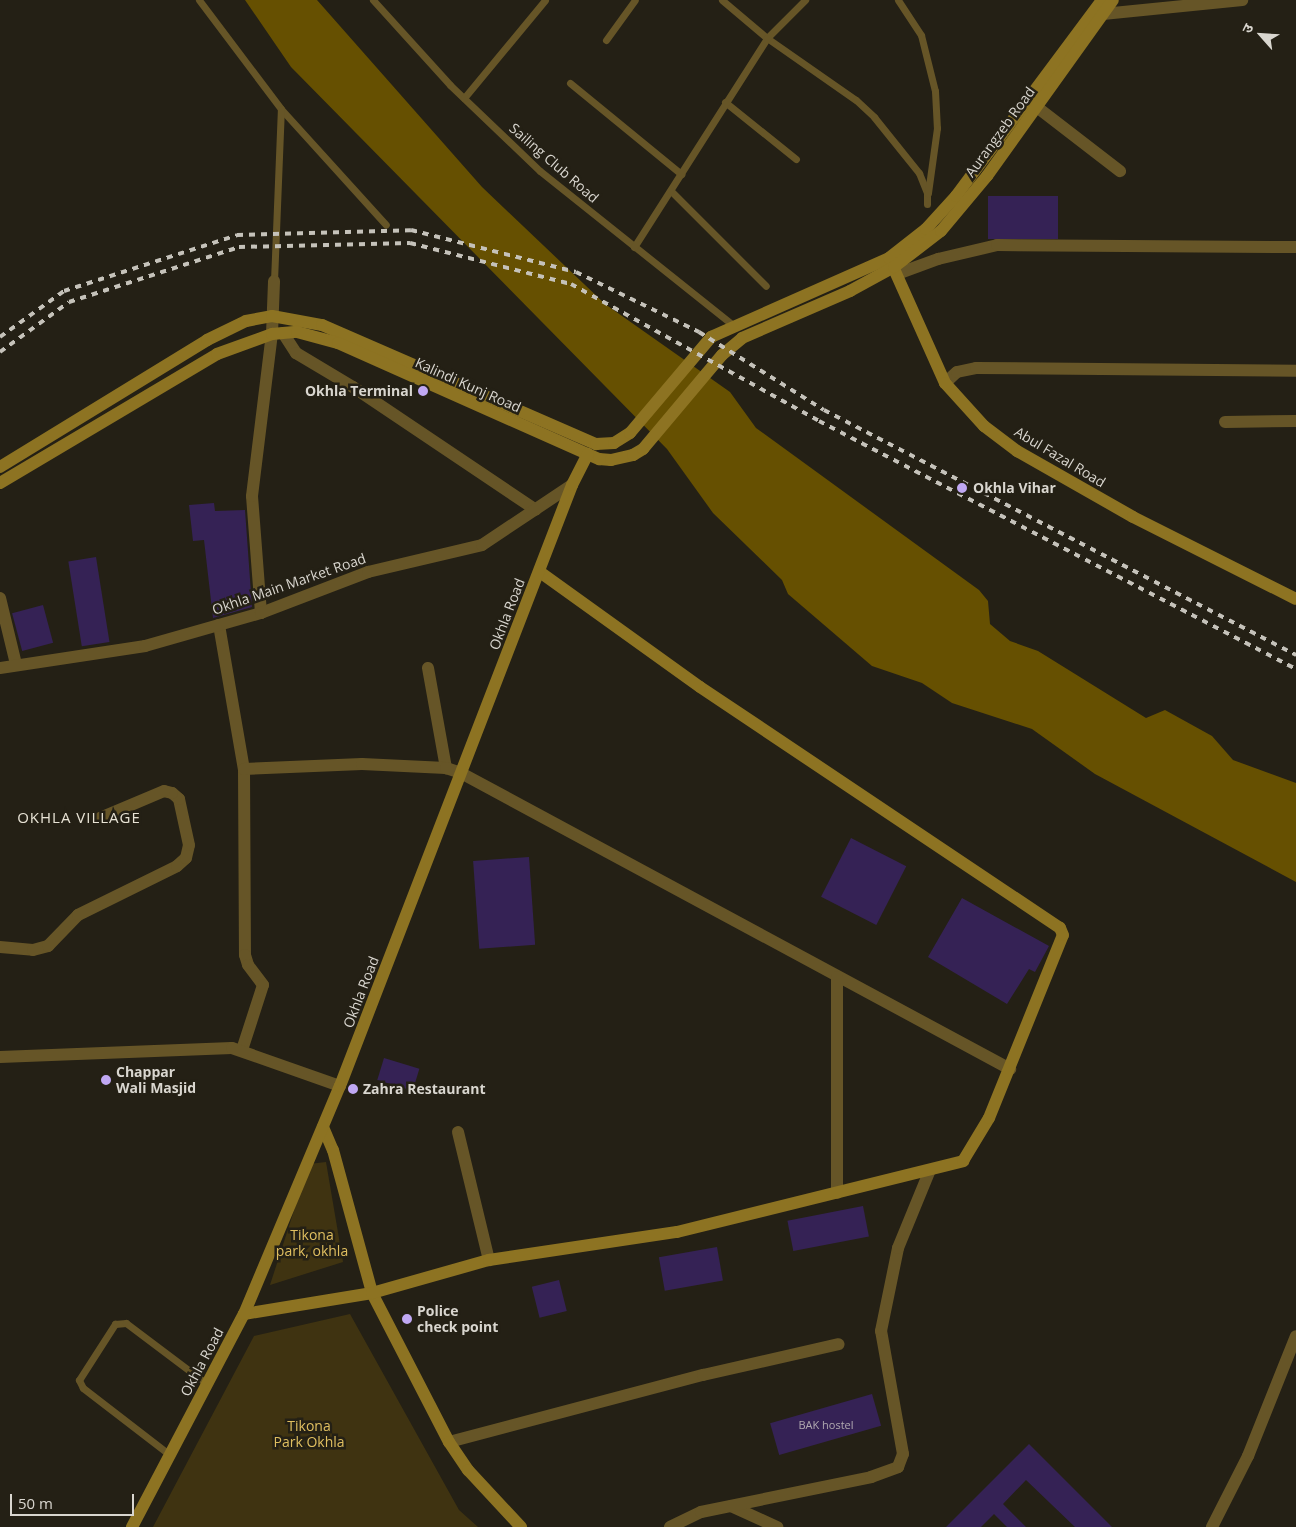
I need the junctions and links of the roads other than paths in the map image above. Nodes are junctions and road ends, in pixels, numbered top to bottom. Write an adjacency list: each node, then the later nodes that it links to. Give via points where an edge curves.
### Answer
1 (199, 0): 18 (lane)
2 (373, 0): 15 (lane, Sailing Club Road)
3 (545, 0): 15 (lane)
4 (635, 0): 13 (lane)
5 (722, 0): 12 (lane)
6 (805, 0): 12 (lane)
7 (898, 0): 23 (lane, via 921,35 935,91 936,128)
8 (1102, 0): 11 (street, Aurangzeb Road)
9 (1113, 0): 11 (street, Aurangzeb Road)
10 (1242, 0): 11 (street)
11 (1096, 15): 17 (street, Aurangzeb Road)
12 (767, 38): 16 (lane); 23 (lane, via 856,100 874,117 906,153)
13 (606, 40)
14 (570, 83): 21 (lane)
15 (464, 98): 27 (lane, Sailing Club Road, via 540,171)
16 (724, 102): 19 (lane); 21 (lane)
17 (1032, 104): 20 (street); 28 (street, Aurangzeb Road)
18 (281, 109): 25 (lane); 29 (lane)
19 (796, 159)
20 (1120, 171)
21 (681, 174): 22 (lane)
22 (671, 191): 27 (lane); 30 (lane)
23 (928, 193): 24 (lane)
24 (927, 204)
25 (386, 225)
26 (1296, 247): 28 (street, via 997,246)
27 (634, 248): 34 (lane, Sailing Club Road)
28 (893, 266): 31 (street, Kalindi Kunj Road); 32 (street, Kalindi Kunj Road); 37 (street, Abul Fazal Road)
29 (274, 281): 33 (street)
30 (766, 286)
31 (807, 296): 32 (street); 34 (street, Kalindi Kunj Road)
32 (815, 308): 40 (street, Kalindi Kunj Road, via 742,338 709,370 643,449 611,460)
33 (272, 316): 34 (street, Kalindi Kunj Road, via 322,325 596,444 614,443 630,433 694,354 711,337); 35 (street); 41 (street, Kalindi Kunj Road, via 246,321 207,340)
34 (734, 326)
35 (277, 334): 40 (street, Kalindi Kunj Road, via 313,335 338,343); 42 (street, Kalindi Kunj Road, via 217,354); 44 (street, via 296,353 353,387); 48 (street, via 252,496)
36 (1296, 371): 37 (street, via 976,368 957,372)
37 (945, 383): 47 (street, Abul Fazal Road, via 984,426 1017,452 1133,517)
38 (1296, 421): 39 (street)
39 (1225, 422)
40 (588, 454): 43 (street, Okhla Road)
41 (0, 466)
42 (0, 484)
43 (572, 485): 44 (street, Okhla Main Market Road); 45 (street, Okhla Road)
44 (536, 510): 48 (street, Okhla Main Market Road, via 482,545 368,572)
45 (540, 572): 55 (street, Okhla Road); 61 (street, via 700,687 1062,930 1063,935)
46 (0, 598): 50 (street)
47 (1296, 599)
48 (261, 613): 49 (street, Okhla Main Market Road)
49 (219, 625): 50 (street, Okhla Main Market Road, via 144,646); 54 (street)
50 (16, 664): 51 (street, Okhla Main Market Road)
51 (0, 668)
52 (428, 668): 53 (street)
53 (446, 768): 54 (street, via 362,764); 55 (street)
54 (244, 769): 59 (street, via 245,955 248,965 263,985)
55 (461, 773): 58 (street); 62 (street, Okhla Road)
56 (100, 818): 57 (street, via 164,792 172,794 179,799 189,845 186,858 177,866 78,915 48,946 33,950)
57 (0, 947)
58 (836, 977): 61 (street); 66 (street)
59 (242, 1050): 60 (street, via 212,1048); 62 (street)
60 (0, 1057)
61 (1010, 1069): 65 (street, via 968,1156 957,1164)
62 (340, 1086): 63 (street, Okhla Road)
63 (323, 1126): 68 (street, via 333,1150); 69 (street, Okhla Road)
64 (458, 1132): 67 (street)
65 (930, 1170): 66 (street); 75 (street, via 898,1248 882,1331 902,1454 898,1467 871,1477)
66 (837, 1193): 67 (street, via 677,1232)
67 (489, 1260): 68 (street)
68 (372, 1293): 69 (street); 73 (street)
69 (244, 1314): 72 (street, Okhla Road)
70 (1296, 1336): 80 (street, via 1248,1456)
71 (839, 1344): 73 (street, via 703,1375)
72 (207, 1384): 74 (street, Okhla Road); 74 (lane, via 126,1324 115,1324 79,1380 83,1388)
73 (449, 1442): 77 (street, via 468,1470)
74 (170, 1455): 76 (street, Okhla Road)
75 (731, 1506): 78 (street, via 701,1512); 79 (street)
76 (132, 1527)
77 (521, 1527)
78 (670, 1527)
79 (777, 1527)
80 (1212, 1527)

